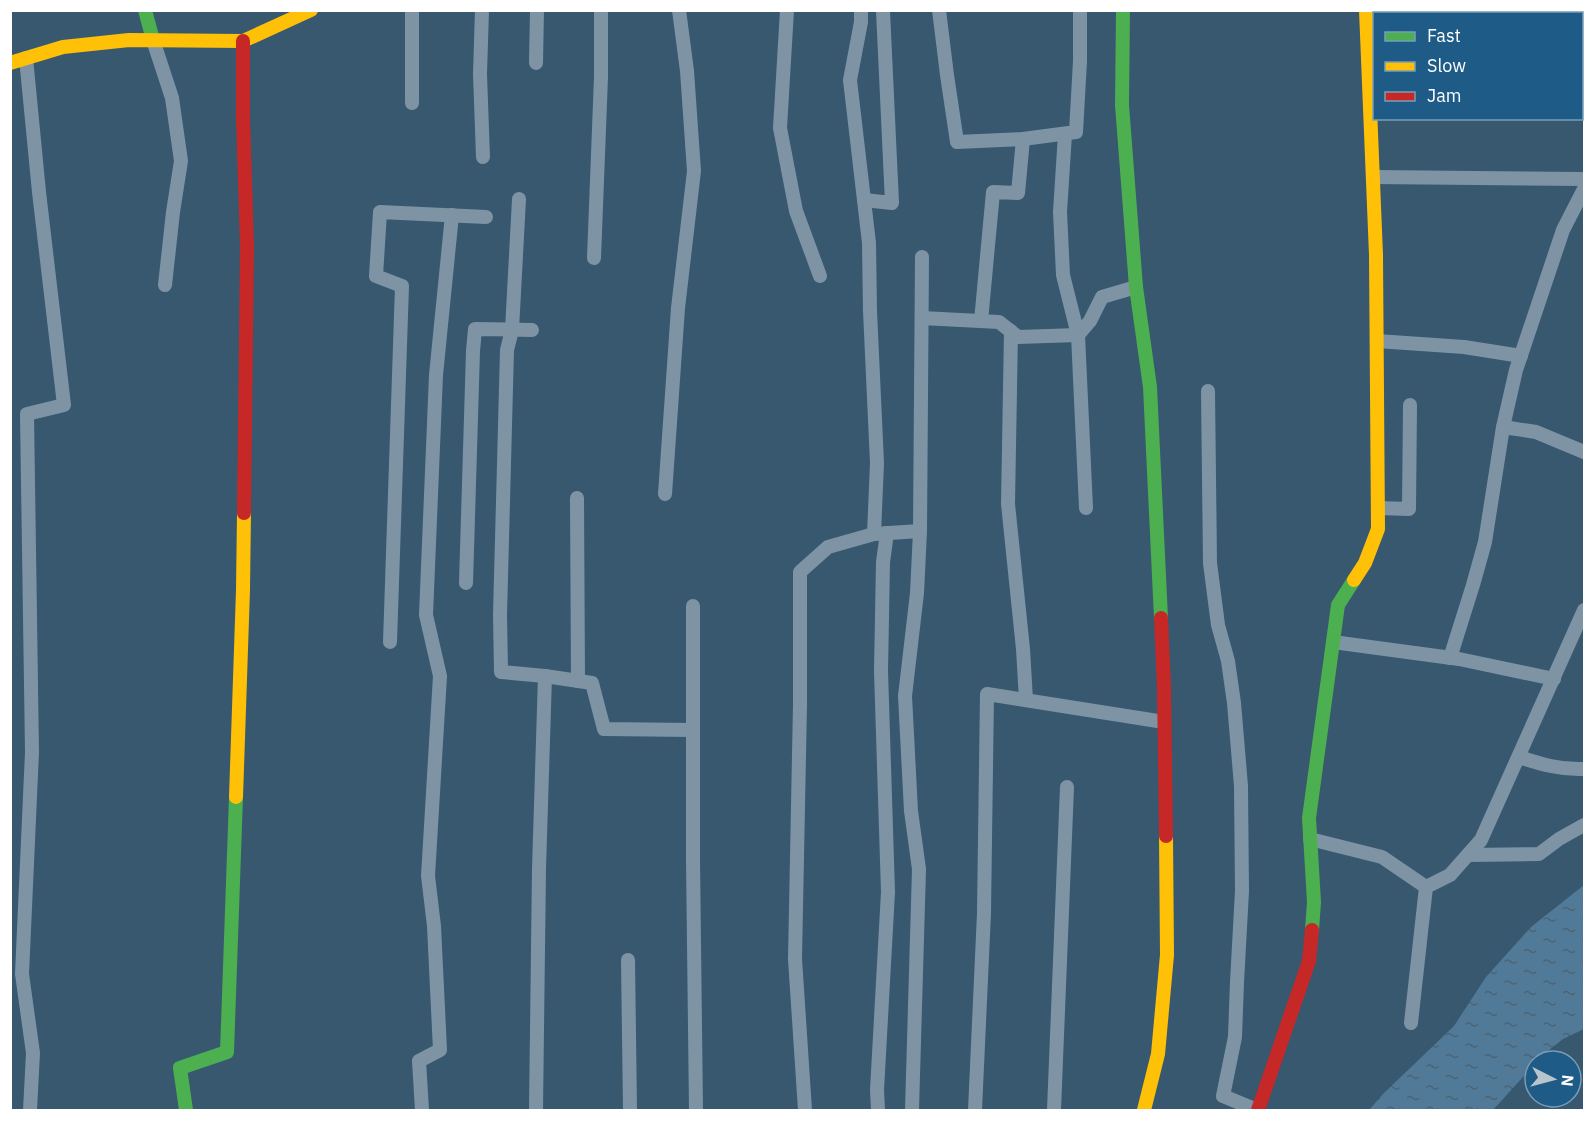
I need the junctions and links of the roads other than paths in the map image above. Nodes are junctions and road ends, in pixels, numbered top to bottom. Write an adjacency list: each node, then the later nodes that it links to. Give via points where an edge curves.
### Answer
1 (145, 10): 16 (street)
2 (311, 10): 15 (street)
3 (412, 10): 22 (street)
4 (482, 10): 25 (street)
5 (537, 10): 21 (street)
6 (601, 10): 34 (street)
7 (679, 10): 50 (street, via 694,171 678,308)
8 (787, 10): 35 (street, via 780,128 796,211)
9 (861, 10): 30 (street, via 850,80)
10 (939, 10): 24 (street, via 957,142)
11 (1080, 10): 23 (street, via 1076,132)
12 (1123, 10): 37 (street, via 1122,105)
13 (1366, 10): 18 (street)
14 (883, 11): 30 (street, via 892,202)
15 (288, 16): 17 (street)
16 (153, 40): 17 (street); 19 (street, via 63,47); 36 (street, via 172,98 181,161)
17 (243, 41): 79 (street, via 247,246 243,590 227,1052 180,1068)
18 (1371, 57): 26 (street)
19 (26, 58): 20 (street); 78 (street, via 64,405 27,414 32,752 22,974 33,1053)
20 (10, 63)
21 (536, 63)
22 (412, 103)
23 (1065, 134): 24 (street); 43 (street, via 1060,212 1063,275)
24 (1023, 139): 39 (street, via 1018,193 993,192)
25 (483, 157)
26 (1373, 177): 27 (street); 44 (street)
27 (1584, 180)
28 (1584, 189): 45 (street, via 1563,230)
29 (519, 199): 40 (street)
30 (864, 200): 55 (street)
31 (452, 215): 32 (street); 60 (street, via 380,212 376,276 402,286); 80 (street, via 436,375 426,615 440,676 428,876 440,1050 419,1061)
32 (486, 217)
33 (922, 256): 38 (street)
34 (594, 258)
35 (820, 276)
36 (165, 285)
37 (1136, 287): 43 (street, via 1102,297); 67 (street, via 1150,387)
38 (922, 318): 39 (street); 54 (street)
39 (981, 321): 42 (street, via 999,322)
40 (512, 330): 41 (street); 56 (street, via 475,329); 63 (street, via 507,350 501,672)
41 (532, 330)
42 (1011, 332): 43 (street, via 1018,337); 66 (street, via 1008,504)
43 (1078, 335): 52 (street)
44 (1377, 341): 45 (street, via 1464,347); 53 (street)
45 (1521, 356): 48 (street)
46 (1208, 391): 90 (street, via 1210,563 1234,703 1241,786 1242,891 1235,1037 1223,1096)
47 (1410, 405): 53 (street, via 1409,509)
48 (1503, 427): 49 (street, via 1536,432); 62 (street, via 1485,542)
49 (1584, 452)
50 (664, 494)
51 (577, 498): 65 (street)
52 (1086, 508)
53 (1378, 508): 61 (street, via 1378,529 1365,563 1338,605)
54 (920, 531): 55 (street); 86 (street, via 905,696 911,811 919,869)
55 (880, 534): 84 (street, via 828,547 800,572 795,959); 85 (street, via 888,892)
56 (466, 583)
57 (693, 606): 68 (street)
58 (1584, 610): 59 (street)
59 (1579, 638): 64 (street)
60 (390, 642)
61 (1333, 642): 62 (street); 73 (street, via 1309,818)
62 (1450, 658): 64 (street)
63 (545, 676): 65 (street); 81 (street)
64 (1554, 679): 69 (street)
65 (578, 681): 68 (street, via 592,683 604,729)
66 (1026, 700): 67 (street); 87 (street, via 987,694 984,914)
67 (1164, 722): 89 (street, via 1167,955 1158,1054)
68 (693, 730): 83 (street)
69 (1519, 757): 70 (street, via 1566,770); 74 (street, via 1481,840)
70 (1584, 769)
71 (1067, 787): 88 (street)
72 (1584, 825): 74 (street, via 1539,854)
73 (1310, 839): 75 (street, via 1382,857); 90 (street, via 1314,902 1309,961)
74 (1468, 855): 75 (street, via 1450,875)
75 (1426, 887): 77 (street)
76 (628, 960): 82 (street)
77 (1411, 1023)
78 (30, 1110)
79 (186, 1110)
80 (422, 1110)
81 (536, 1110)
82 (630, 1110)
83 (696, 1110)
84 (805, 1110)
85 (878, 1110)
86 (912, 1110)
87 (975, 1110)
88 (1054, 1110)
89 (1144, 1110)
90 (1257, 1110)

